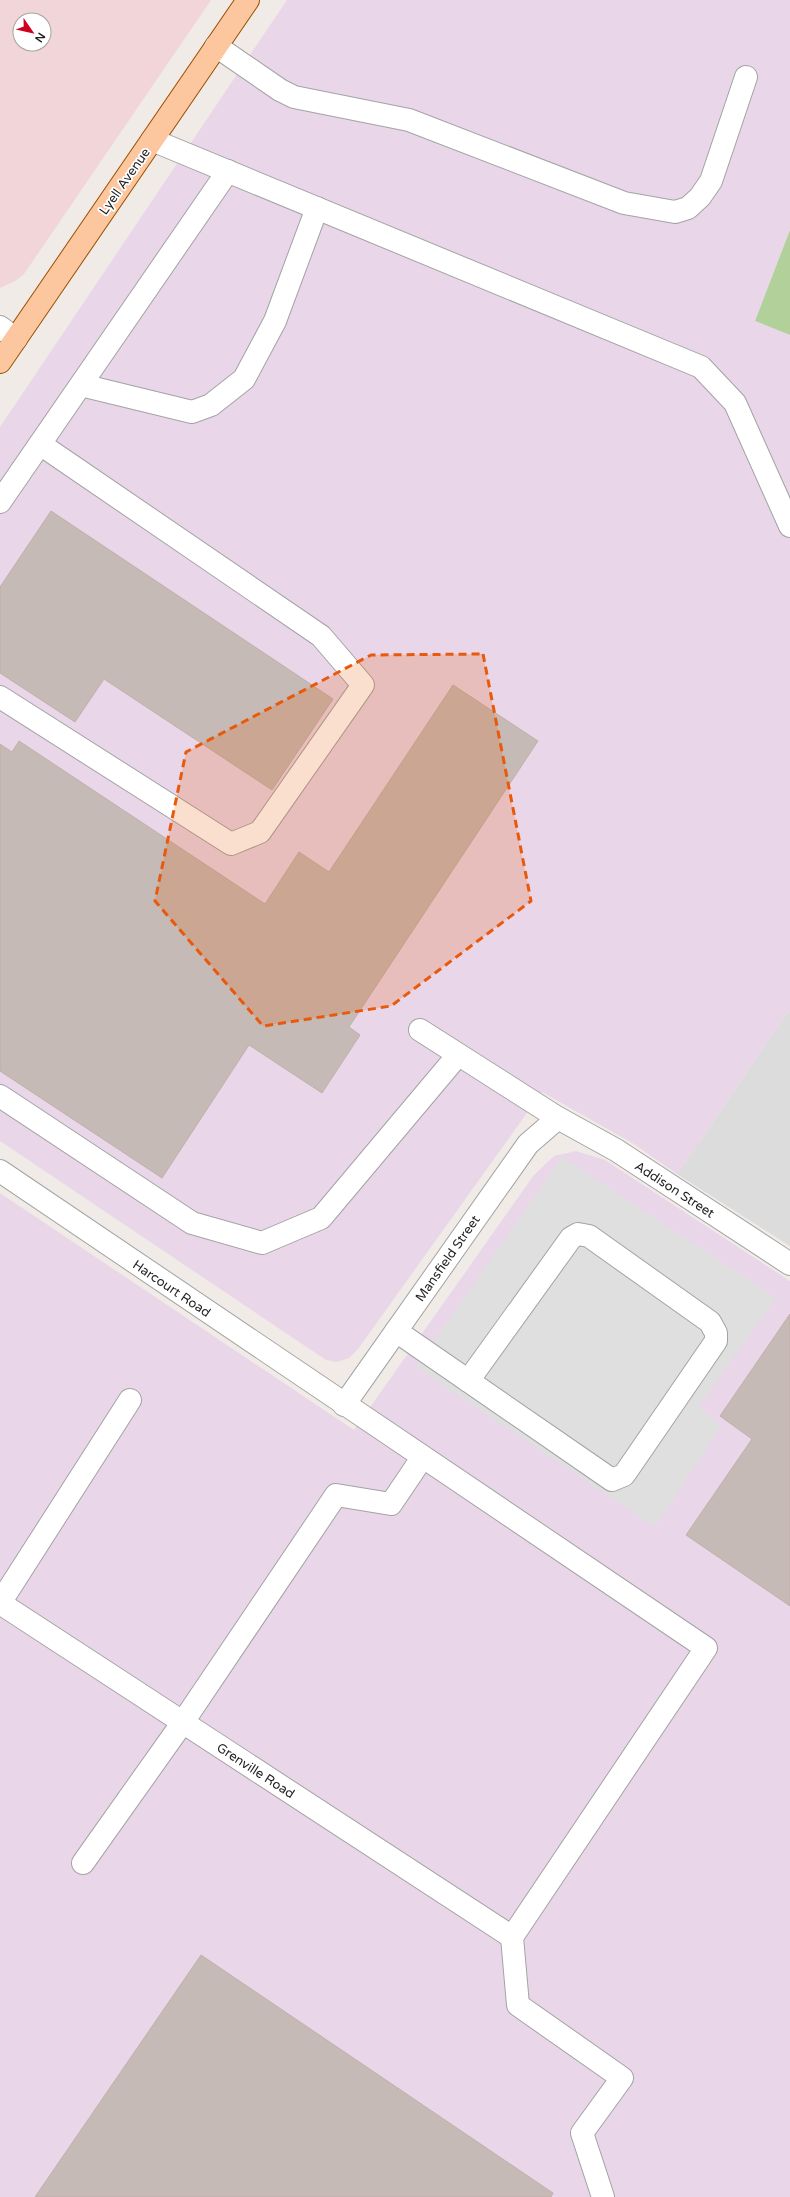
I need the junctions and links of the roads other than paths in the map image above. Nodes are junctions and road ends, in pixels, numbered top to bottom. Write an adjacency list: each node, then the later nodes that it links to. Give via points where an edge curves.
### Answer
1 (248, 0): 2 (main road, Lyell Avenue)
2 (216, 46): 3 (street, via 294,97 409,120 624,203 675,212 688,208 711,182); 4 (main road, Lyell Avenue)
3 (746, 78)
4 (152, 140): 5 (street); 7 (main road, Lyell Avenue)
5 (228, 171): 6 (street); 9 (street)
6 (317, 208): 9 (street, via 275,321 244,379 212,405 192,412); 12 (street, via 701,367 735,403)
7 (8, 333): 8 (main road, Lyell Avenue)
8 (0, 362)
9 (81, 385): 10 (street)
10 (40, 444): 11 (street); 13 (street, via 321,636 363,685 260,832 231,844)
11 (0, 502)
12 (790, 526)
13 (0, 697)
14 (420, 1030): 15 (street, Addison Street)
15 (458, 1055): 16 (street, via 321,1218 262,1243 192,1223); 17 (street, Addison Street)
16 (0, 1096)
17 (558, 1118): 19 (street, Addison Street, via 616,1150); 20 (street, Mansfield Street, via 528,1144)
18 (0, 1171): 23 (street, Harcourt Road)
19 (790, 1264)
20 (396, 1331): 21 (street); 23 (street, Mansfield Street)
21 (468, 1381): 21 (street, via 612,1480 624,1475 716,1341 716,1333 710,1322 589,1236 578,1234 571,1238)
22 (130, 1400): 25 (street)
23 (344, 1405): 24 (street, Harcourt Road)
24 (422, 1458): 26 (street, via 391,1504 336,1495); 28 (street, Harcourt Road, via 706,1648)
25 (0, 1603): 26 (street, Grenville Road)
26 (183, 1722): 27 (street); 28 (street, Grenville Road)
27 (82, 1863)
28 (512, 1937): 29 (street, via 518,2005 622,2078 582,2133)
29 (603, 2197)

